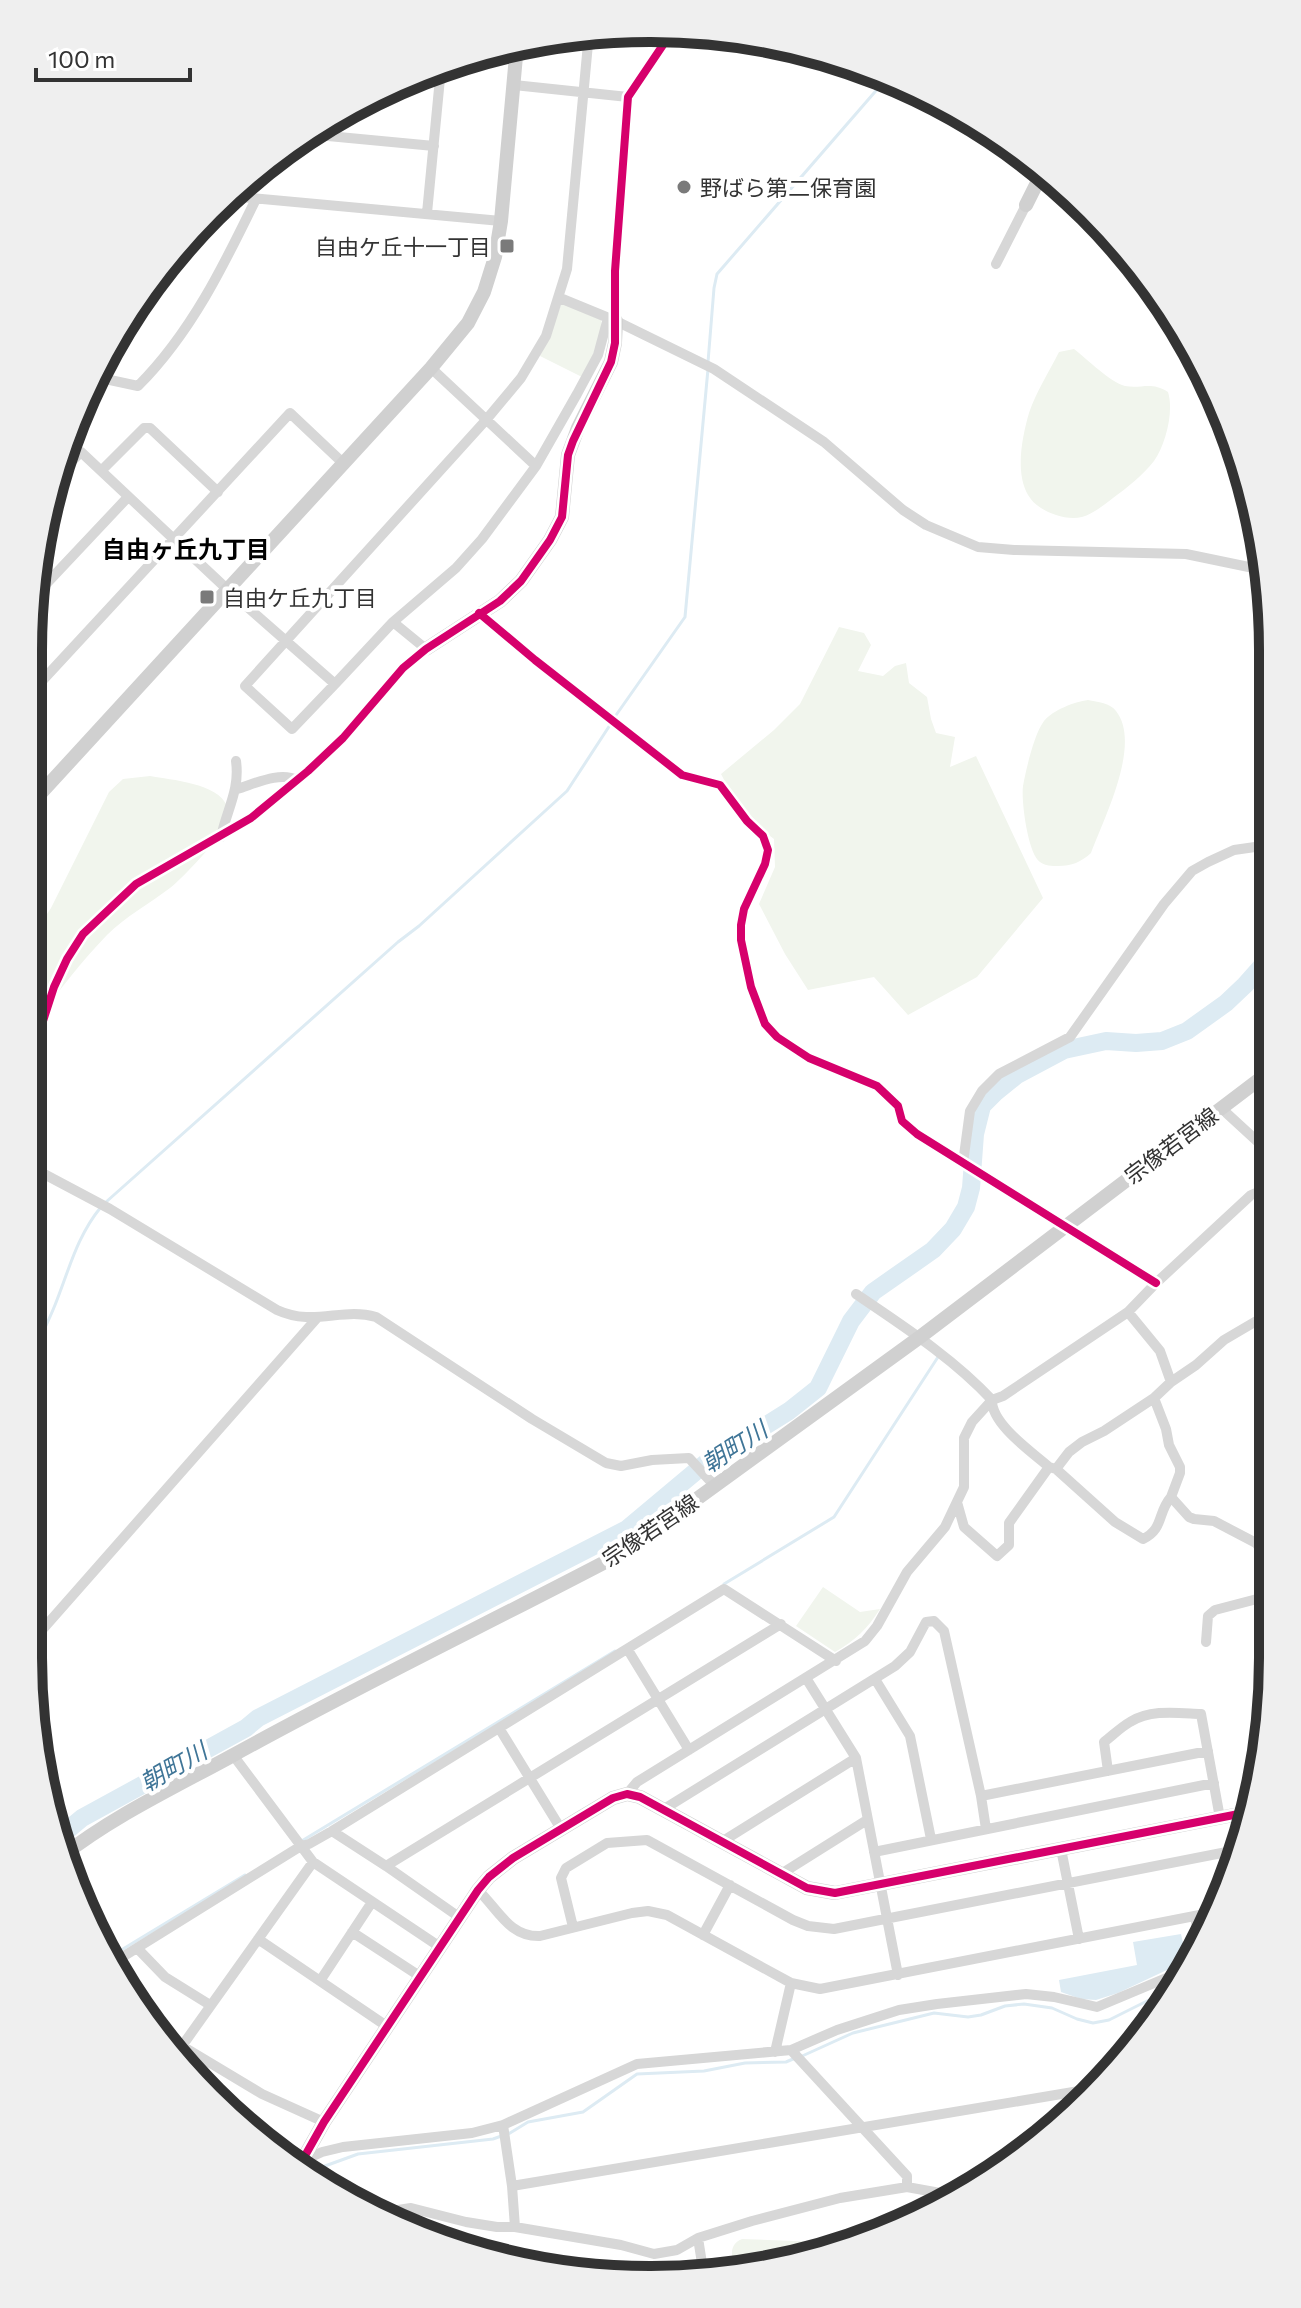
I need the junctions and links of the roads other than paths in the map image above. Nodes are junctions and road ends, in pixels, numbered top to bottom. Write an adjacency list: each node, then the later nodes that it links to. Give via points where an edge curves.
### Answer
1 (665, 42): 7 (street)
2 (588, 45): 6 (street)
3 (516, 58): 5 (street)
4 (439, 80): 9 (street)
5 (514, 85): 6 (street); 15 (street)
6 (584, 92): 7 (street); 17 (street)
7 (628, 97): 18 (street)
8 (327, 136): 9 (street)
9 (434, 146): 14 (street)
10 (1038, 182): 13 (street)
11 (244, 198): 12 (street)
12 (256, 199): 14 (street); 20 (street, via 200,307 149,375 138,386)
13 (1026, 205): 16 (street)
14 (427, 213): 15 (street)
15 (501, 221): 19 (street, via 484,292 468,323)
16 (996, 264)
17 (560, 298): 18 (street); 21 (street, via 546,336 521,378)
18 (612, 320): 24 (street); 29 (street, via 714,369 824,442 903,510 978,547 1186,554); 32 (street, via 611,362 568,455 562,517 521,581)
19 (431, 368): 21 (street); 23 (street)
20 (106, 379)
21 (486, 420): 24 (street); 34 (street)
22 (72, 461): 25 (street, via 81,452)
23 (344, 464): 26 (street, via 290,413); 31 (street)
24 (536, 466): 33 (street, via 456,568)
25 (101, 471): 26 (street, via 150,428); 27 (street)
26 (218, 492): 28 (street)
27 (128, 497): 28 (street); 30 (street)
28 (175, 540): 31 (street); 36 (street)
29 (1253, 568)
30 (46, 584)
31 (228, 590): 34 (street); 41 (street)
32 (479, 613): 35 (street); 48 (street, via 682,775 720,785 763,836 768,850 741,925 751,987 765,1024 809,1058 877,1086 898,1106 902,1121)
33 (393, 622): 35 (street); 37 (street)
34 (286, 641): 37 (street); 37 (street, via 245,686 292,729)
35 (426, 649): 39 (street)
36 (42, 681)
37 (335, 684)
38 (236, 761): 40 (street)
39 (297, 780): 40 (street, via 260,780); 42 (street)
40 (237, 789): 42 (street)
41 (42, 792)
42 (221, 837): 44 (street, via 136,884 83,934 54,987)
43 (1259, 846): 48 (street, via 1234,850 1192,871 1070,1037 999,1074 982,1091 970,1111)
44 (42, 1024)
45 (1259, 1080): 46 (street, 宗像若宮線)
46 (1221, 1108): 47 (street); 51 (street, 宗像若宮線)
47 (1259, 1143)
48 (963, 1163): 51 (street)
49 (42, 1173): 55 (street, via 277,1310)
50 (1259, 1192): 52 (street)
51 (1065, 1226): 52 (street); 57 (street, 宗像若宮線)
52 (1156, 1283): 54 (street)
53 (856, 1294): 57 (street)
54 (1128, 1312): 58 (street, via 1160,1351); 60 (street)
55 (317, 1318): 62 (street, via 362,1313 376,1317 606,1463 689,1458); 68 (street)
56 (1259, 1319): 58 (street)
57 (920, 1337): 60 (street); 62 (street, 宗像若宮線)
58 (1171, 1382): 59 (street)
59 (1154, 1398): 61 (street, via 1069,1452); 63 (street, via 1180,1467)
60 (992, 1400): 61 (street, via 1004,1427); 64 (street, via 964,1438 964,1487)
61 (1053, 1468): 63 (street, via 1143,1539 1158,1528); 64 (street, via 1009,1523 1009,1545 997,1556 964,1527)
62 (715, 1486): 79 (street, 宗像若宮線, via 611,1559)
63 (1171, 1497): 65 (street, via 1189,1517 1214,1521)
64 (957, 1502): 71 (street, via 945,1527 907,1572 877,1626)
65 (1259, 1547)
66 (1259, 1600): 69 (street, via 1215,1610 1208,1616)
67 (781, 1624): 70 (street, via 724,1589); 71 (street); 74 (street)
68 (42, 1630)
69 (1206, 1642)
70 (628, 1650): 74 (street); 76 (street)
71 (836, 1661): 72 (street)
72 (806, 1678): 75 (street); 77 (street)
73 (875, 1679): 75 (street); 85 (street, via 910,1652 926,1622 939,1625); 93 (street, via 910,1736)
74 (658, 1699): 77 (street); 82 (street)
75 (825, 1709): 80 (street); 86 (street)
76 (499, 1728): 82 (street); 92 (street)
77 (689, 1750): 84 (street)
78 (1208, 1751): 81 (street); 81 (street, via 1201,1714 1144,1716 1104,1742); 83 (street)
79 (233, 1755): 95 (street); 96 (street, 宗像若宮線)
80 (856, 1758): 89 (street); 94 (street)
81 (1108, 1771): 85 (street)
82 (530, 1778): 90 (street); 101 (street)
83 (1214, 1783): 88 (street); 91 (street)
84 (627, 1794): 86 (street); 90 (street, via 603,1802)
85 (981, 1796): 91 (street)
86 (664, 1809): 94 (street)
87 (1238, 1814): 88 (street)
88 (1220, 1818): 97 (street)
89 (867, 1820): 98 (street); 102 (street)
90 (561, 1829): 106 (street, via 513,1858)
91 (986, 1829): 93 (street)
92 (332, 1831): 95 (street); 101 (street)
93 (931, 1839): 98 (street)
94 (723, 1841): 102 (street)
95 (301, 1846): 100 (street); 119 (street)
96 (73, 1849)
97 (1061, 1849): 103 (street); 105 (street)
98 (874, 1852): 105 (street)
99 (1227, 1852): 103 (street)
100 (313, 1862): 107 (street); 116 (street)
101 (386, 1866): 110 (street)
102 (781, 1874): 105 (street, via 807,1888 835,1893)
103 (1068, 1884): 111 (street); 117 (street)
104 (730, 1885): 111 (street, via 808,1926 834,1929); 113 (street, via 647,1840 607,1843 566,1868 561,1878); 115 (street)
105 (881, 1885): 111 (street)
106 (478, 1890): 110 (street); 113 (street, via 519,1933 540,1936)
107 (372, 1902): 114 (street); 118 (street)
108 (1202, 1915): 109 (street)
109 (1195, 1916): 112 (street); 117 (street)
110 (459, 1917): 118 (street)
111 (887, 1919): 121 (street)
112 (1197, 1926)
113 (573, 1927): 115 (street, via 648,1911)
114 (352, 1932): 122 (street); 124 (street)
115 (703, 1935): 125 (street)
116 (258, 1939): 124 (street); 126 (street)
117 (1079, 1939): 121 (street)
118 (440, 1947): 122 (street)
119 (137, 1948): 120 (street); 126 (street, via 165,1977)
120 (122, 1958)
121 (898, 1975): 125 (street, via 820,1989)
122 (421, 1977): 127 (street)
123 (1167, 1977): 130 (street, via 1097,2007 1026,1994 899,2010)
124 (320, 1981): 127 (street)
125 (791, 1983): 131 (street)
126 (210, 2005): 128 (street)
127 (388, 2027): 133 (street)
128 (182, 2046)
129 (183, 2047): 133 (street, via 262,2094)
130 (791, 2050): 131 (street); 135 (street)
131 (775, 2052): 134 (street, via 637,2064)
132 (1078, 2091): 135 (street)
133 (324, 2122): 136 (street)
134 (503, 2125): 137 (street, via 343,2147); 138 (street)
135 (860, 2127): 138 (street); 139 (street, via 907,2176)
136 (302, 2156)
137 (307, 2159)
138 (512, 2186): 142 (street)
139 (907, 2187): 140 (street); 143 (street, via 840,2198)
140 (939, 2193)
141 (397, 2210): 142 (street, via 411,2208)
142 (515, 2227): 143 (street, via 654,2254 677,2250)
143 (698, 2238): 144 (street)
144 (702, 2264)

